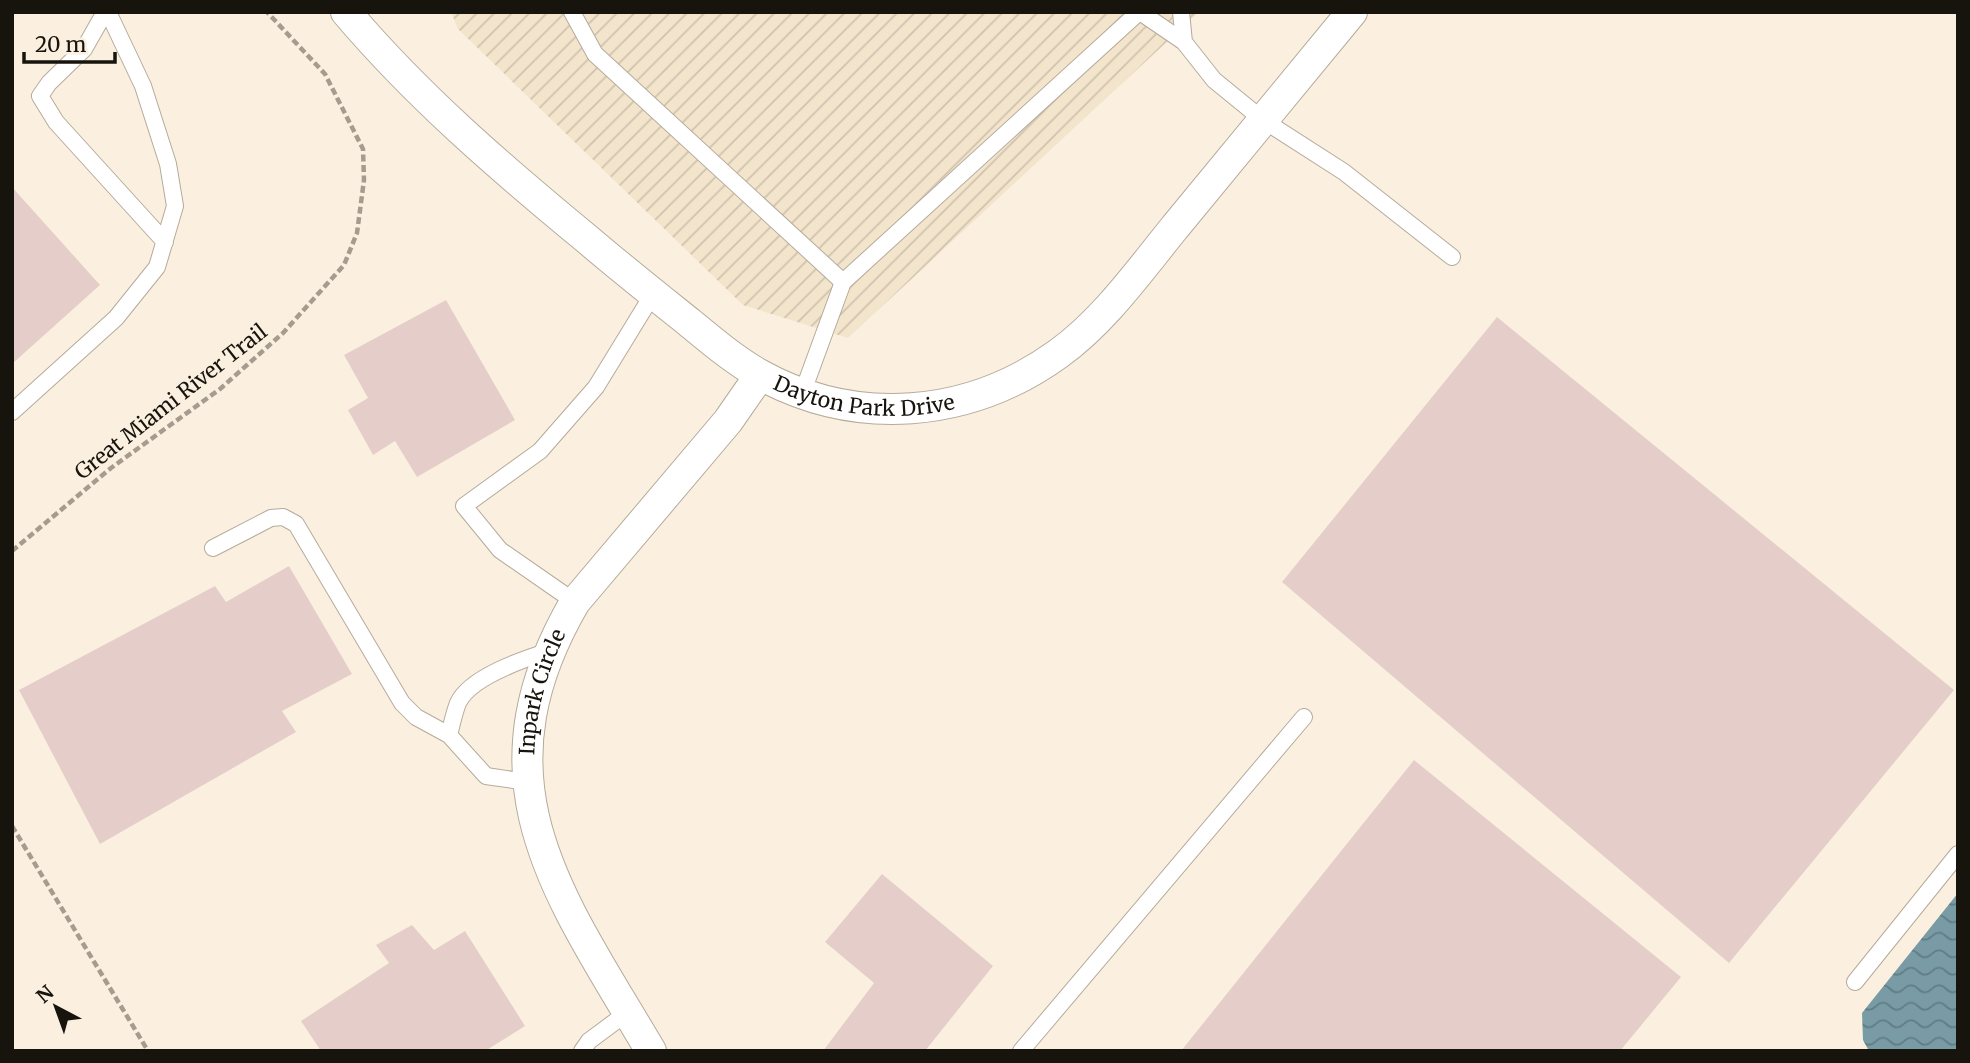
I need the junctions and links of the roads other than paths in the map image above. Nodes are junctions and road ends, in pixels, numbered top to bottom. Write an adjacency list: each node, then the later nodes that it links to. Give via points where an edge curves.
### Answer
1 (106, 12): 9 (lane, via 144,86 167,164 175,206); 9 (lane, via 85,49 40,96 56,122)
2 (346, 12): 12 (street, Dayton Park Drive, via 466,137)
3 (572, 12): 11 (lane, via 595,54)
4 (1140, 12): 7 (lane); 11 (lane)
5 (1181, 12): 7 (lane)
6 (1352, 12): 8 (street, Dayton Park Drive)
7 (1184, 42): 8 (lane, via 1214,80)
8 (1263, 120): 10 (lane, via 1344,173); 14 (street, Dayton Park Drive, via 1088,327 1032,372 987,393 940,407 891,411 851,407)
9 (165, 242): 15 (lane, via 158,267 116,318)
10 (1452, 257)
11 (843, 282): 14 (lane)
12 (653, 294): 13 (street, Dayton Park Drive); 17 (lane, via 596,387 540,451 464,506 500,550)
13 (760, 374): 14 (street, Dayton Park Drive); 17 (street, Inpark Circle, via 728,421)
14 (802, 394)
15 (12, 412)
16 (213, 548): 20 (lane, via 271,518 283,517 296,524 402,703 416,717)
17 (575, 602): 18 (street, Inpark Circle)
18 (549, 651): 20 (lane, via 512,662 459,700); 21 (street, Inpark Circle, via 528,731)
19 (1304, 716): 27 (lane)
20 (449, 735): 21 (lane, via 486,776)
21 (527, 782): 24 (street, Inpark Circle, via 538,839 558,892)
22 (1958, 854): 23 (lane)
23 (1855, 982)
24 (628, 1012): 25 (lane); 26 (street, Inpark Circle)
25 (582, 1051)
26 (651, 1051)
27 (1021, 1051)

